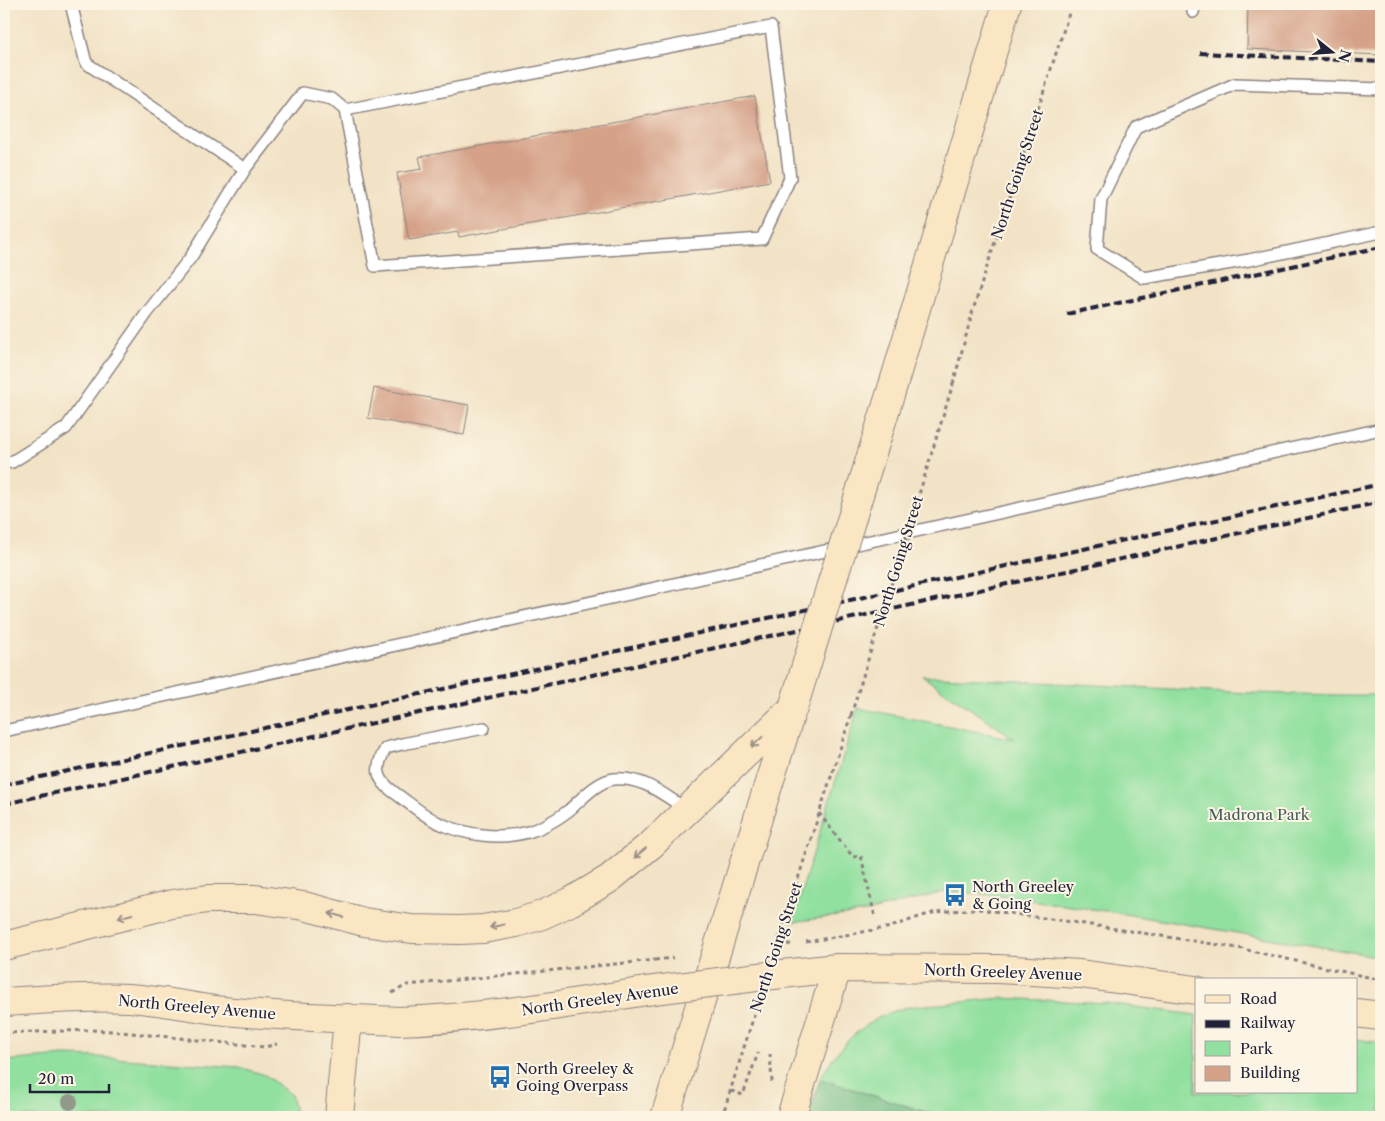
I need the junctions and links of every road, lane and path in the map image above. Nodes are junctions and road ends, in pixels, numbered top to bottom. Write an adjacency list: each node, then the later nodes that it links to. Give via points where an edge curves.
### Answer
1 (71, 4): 6 (lane, via 86,63)
2 (1007, 4): 10 (main road, bridge)
3 (1072, 4): 14 (path, North Going Street, bridge, via 973,310 953,384)
4 (1381, 89): 7 (lane, via 1236,84 1136,127 1101,199 1097,249 1144,278)
5 (345, 110): 5 (lane, via 771,27 790,178 762,239 375,266); 6 (lane, via 332,99 303,93)
6 (245, 169): 9 (lane, via 191,257 66,428 12,462)
7 (1381, 232)
8 (1381, 430): 12 (lane)
9 (4, 463)
10 (793, 708): 13 (main road, one-way to 13); 34 (main road)
11 (484, 728): 13 (lane, via 386,748 378,774 384,786 437,822 481,835 528,832 548,824 597,786 626,778 646,784)
12 (4, 731)
13 (686, 809): 17 (main road, one-way to 17, via 652,844 609,879 570,902 516,923 483,929 412,929 264,900 208,900 172,904)
14 (818, 813): 15 (path, via 853,857 861,856); 19 (path, North Going Street)
15 (875, 917)
16 (791, 944): 21 (path, via 891,927 936,912 978,909 1238,948)
17 (4, 946)
18 (655, 960): 22 (path, North Greeley Avenue)
19 (778, 963): 20 (main road, North Greeley Avenue); 28 (main road, North Greeley Avenue, bridge, via 646,991 542,1008 424,1020)
20 (836, 968): 23 (main road, North Greeley Avenue, via 1080,974); 36 (main road)
21 (1381, 980)
22 (407, 986)
23 (1195, 990)
24 (760, 998): 32 (path, North Going Street)
25 (4, 1002): 28 (main road, North Greeley Avenue, via 127,998 234,1011)
26 (1358, 1013): 27 (main road)
27 (1381, 1016)
28 (348, 1018): 33 (main road)
29 (4, 1033): 30 (path, via 112,1030)
30 (265, 1047)
31 (758, 1053): 32 (path, via 743,1095)
32 (731, 1091): 35 (path, North Going Street)
33 (339, 1117)
34 (665, 1117)
35 (722, 1117)
36 (790, 1117)

